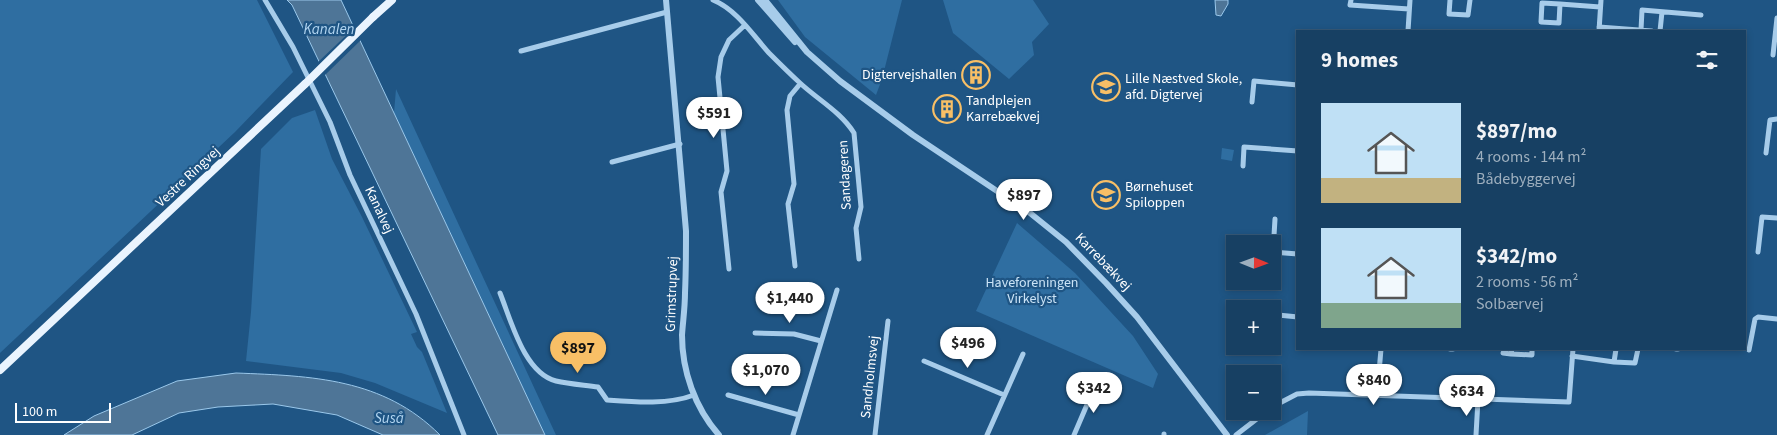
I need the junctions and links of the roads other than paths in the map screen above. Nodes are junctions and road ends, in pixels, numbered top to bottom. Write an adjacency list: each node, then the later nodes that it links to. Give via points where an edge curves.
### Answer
1 (265, 0): 77 (street, Kanalvej, via 330,122 350,175 416,314)
2 (392, 0): 67 (main road, Vestre Ringvej, bridge)
3 (666, 0): 17 (street, Grimstrupvej)
4 (713, 0): 21 (street, Sandageren)
5 (758, 0): 27 (street, Karrebækvej)
6 (765, 0): 27 (street, Karrebækvej)
7 (1351, 0): 14 (street, via 1350,5)
8 (1371, 0): 14 (street)
9 (1410, 0): 16 (street)
10 (1450, 0): 11 (street, via 1449,14 1468,15)
11 (1470, 0)
12 (1601, 0): 15 (street)
13 (1560, 4): 13 (street, via 1559,23 1540,22 1542,3); 15 (street)
14 (1371, 6): 16 (street)
15 (1600, 7): 22 (street)
16 (1410, 9): 23 (street)
17 (667, 12): 26 (street); 33 (street, Grimstrupvej)
18 (1662, 12): 19 (street); 24 (street, via 1642,10); 25 (street)
19 (1701, 15)
20 (1777, 18): 28 (street)
21 (745, 25): 29 (street, Sandageren); 46 (street, via 729,40 721,57 718,77 727,171 721,192)
22 (1599, 29): 24 (street)
23 (1408, 30)
24 (1641, 30)
25 (1660, 30)
26 (521, 51)
27 (807, 52): 83 (street, Karrebækvej, via 875,108 1030,213 1066,242 1137,317)
28 (1773, 55)
29 (800, 84): 44 (street, Sandageren, via 848,123 854,132 861,207 856,228); 45 (street, via 790,96 787,110 794,184 788,204)
30 (1296, 85): 31 (street, via 1254,81)
31 (1252, 102)
32 (1777, 119): 35 (street, via 1770,120)
33 (680, 144): 36 (street); 69 (street, Grimstrupvej, via 686,230 683,354)
34 (1296, 151): 37 (street, via 1244,147)
35 (1766, 153)
36 (612, 162)
37 (1243, 166)
38 (1777, 218): 41 (street, via 1762,217)
39 (1276, 219): 40 (street)
40 (1275, 235)
41 (1758, 252)
42 (1281, 253): 43 (street)
43 (1296, 254)
44 (859, 259)
45 (794, 266)
46 (729, 269)
47 (837, 290): 54 (street)
48 (500, 293): 69 (street, via 528,360 539,373 555,381 598,387 607,400 635,403)
49 (1281, 315): 50 (street)
50 (1296, 317)
51 (1777, 319): 60 (street, via 1755,319)
52 (888, 321): 80 (street, Sandholmsvej)
53 (755, 333): 54 (street, via 794,334)
54 (821, 341): 75 (street)
55 (1381, 350): 72 (street)
56 (1532, 350): 61 (street, via 1532,355)
57 (1573, 350): 64 (street)
58 (1616, 350): 66 (street)
59 (1638, 350): 66 (street, via 1636,363)
60 (1750, 350)
61 (1512, 351): 62 (street)
62 (1503, 353)
63 (1023, 354): 71 (street)
64 (1572, 356): 66 (street); 73 (street, via 1569,402)
65 (924, 361): 71 (street)
66 (1614, 362)
67 (0, 370)
68 (1095, 386): 82 (street)
69 (694, 395): 78 (street, Grimstrupvej)
70 (728, 395): 75 (street)
71 (1004, 395): 81 (street)
72 (1377, 396): 73 (street); 74 (street, via 1310,393 1297,394)
73 (1478, 400): 85 (street)
74 (1281, 402)
75 (799, 415): 79 (street)
76 (1255, 420): 84 (street)
77 (464, 435)
78 (719, 435)
79 (793, 435)
80 (875, 435)
81 (987, 435)
82 (1074, 435)
83 (1227, 435)
84 (1236, 435)
85 (1476, 435)

